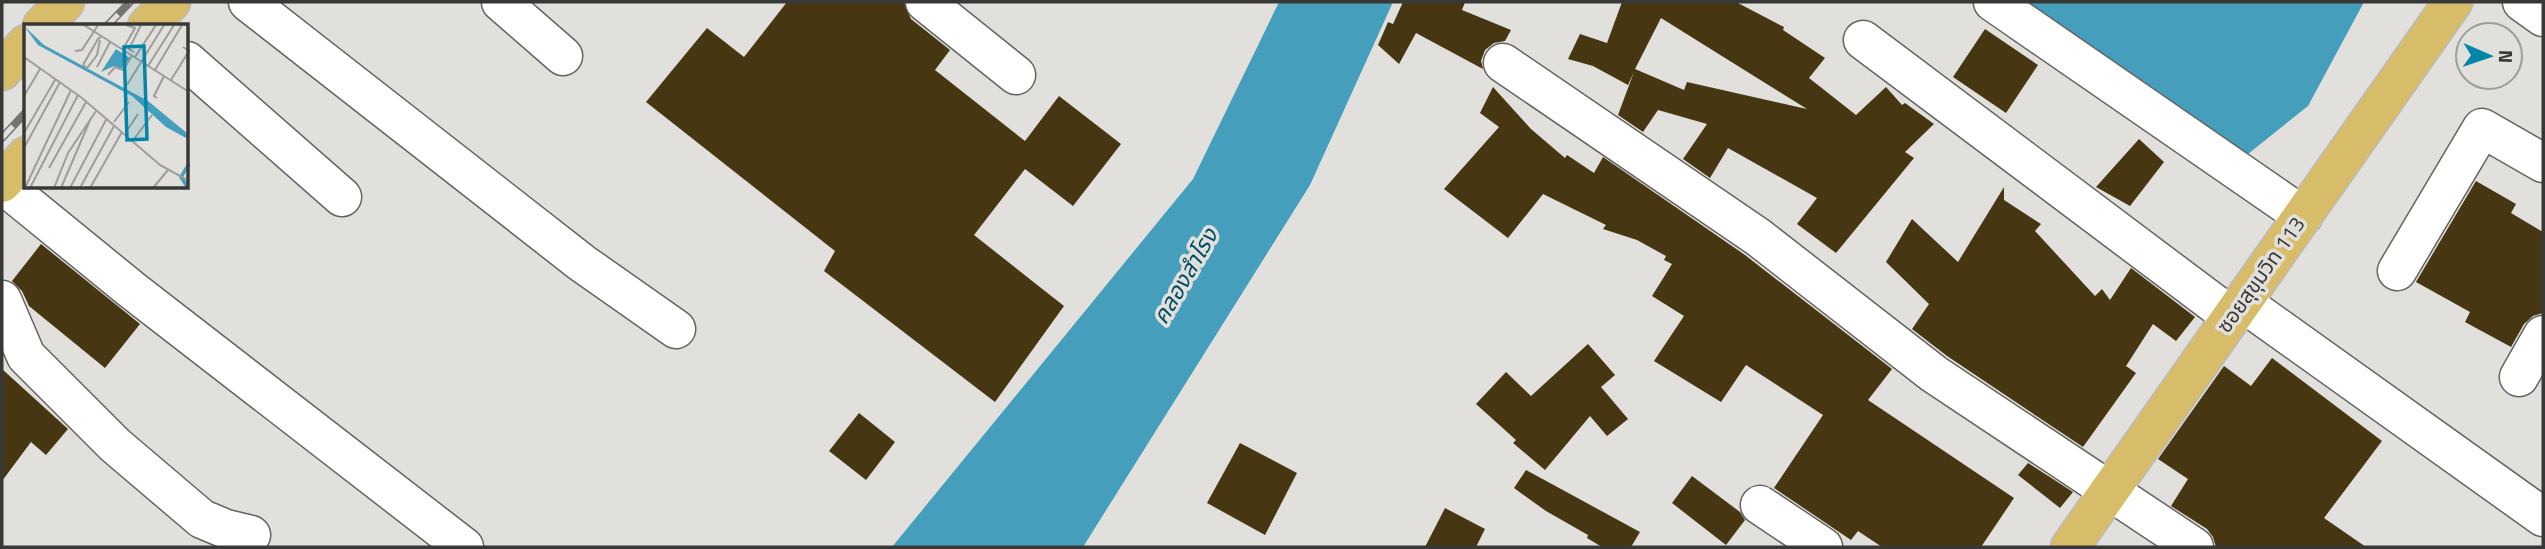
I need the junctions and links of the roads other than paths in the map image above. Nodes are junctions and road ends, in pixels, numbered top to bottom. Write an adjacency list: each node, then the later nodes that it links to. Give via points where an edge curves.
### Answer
1 (65, 2): 10 (main road)
2 (171, 2): 11 (main road)
3 (248, 2): 27 (street, via 582,264)
4 (501, 2): 14 (street)
5 (925, 2): 17 (street)
6 (1993, 2): 23 (street)
7 (2453, 2): 23 (main road, ซอยสุขุมวิท 113)
8 (2522, 2): 9 (street)
9 (2543, 17)
10 (44, 24)
11 (149, 24)
12 (1863, 40): 26 (street)
13 (24, 46): 16 (main road)
14 (563, 56)
15 (1503, 63): 30 (street, via 1758,237 1934,374)
16 (2, 71)
17 (1016, 75)
18 (192, 76): 22 (street)
19 (24, 158): 21 (main road)
20 (2543, 163): 24 (street, via 2482,128)
21 (2, 183): 34 (street, via 132,290)
22 (342, 198)
23 (2303, 216): 26 (main road, ซอยสุขุมวิท 113)
24 (2397, 271)
25 (2, 300): 33 (street, via 26,356 115,445 202,519)
26 (2237, 310): 30 (main road, ซอยสุขุมวิท 113); 32 (street)
27 (676, 329)
28 (2543, 335): 29 (street)
29 (2519, 377)
30 (2108, 492): 36 (main road, ซอยสุขุมวิท 113); 37 (street)
31 (1760, 505): 35 (street)
32 (2543, 517)
33 (251, 535)
34 (464, 547)
35 (1823, 547)
36 (2070, 547)
37 (2194, 547)

